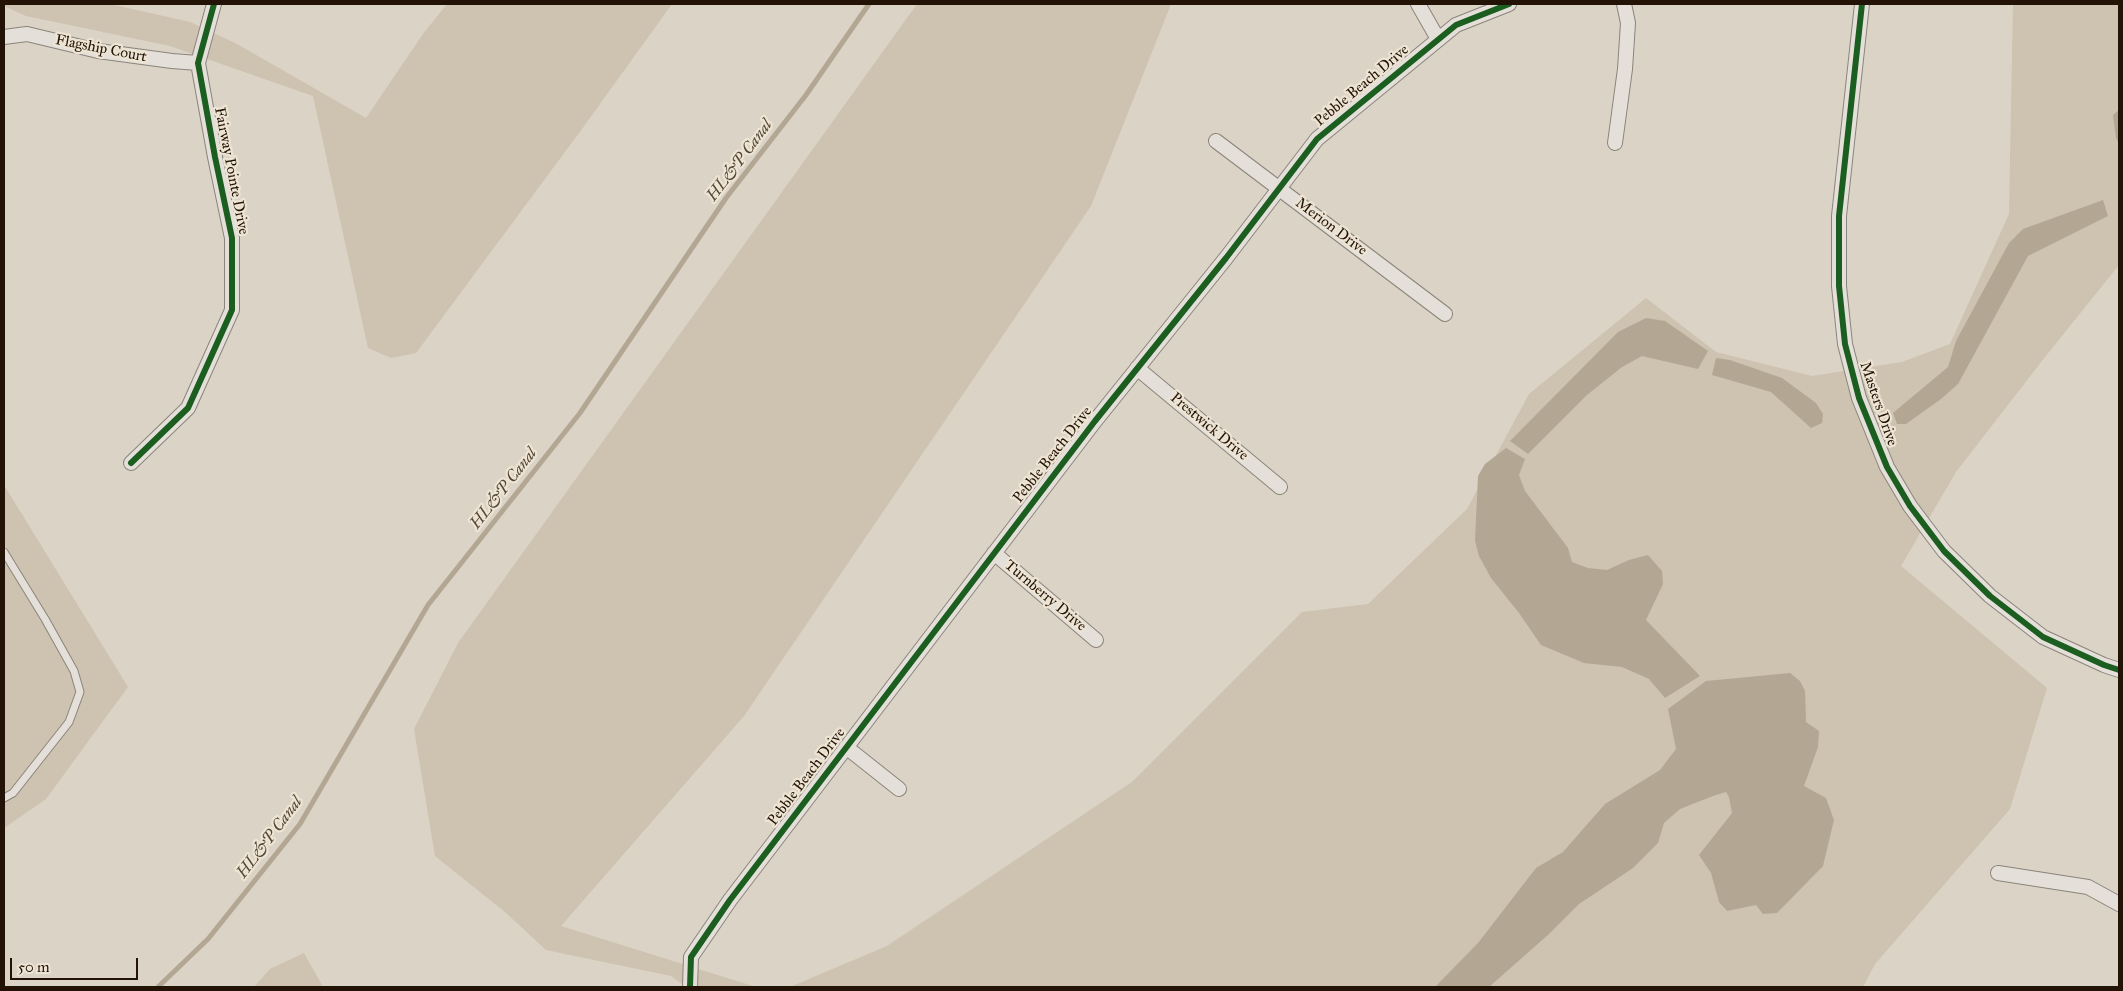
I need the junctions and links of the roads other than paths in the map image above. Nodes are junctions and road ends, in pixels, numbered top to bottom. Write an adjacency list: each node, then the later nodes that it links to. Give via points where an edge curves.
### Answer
1 (214, 4): 8 (street, Fairway Pointe Drive)
2 (1418, 4): 7 (street)
3 (1510, 4): 7 (street, Pebble Beach Drive, via 1456,25)
4 (1624, 4): 10 (street, via 1628,23 1626,60)
5 (1862, 4): 19 (street, Masters Drive, via 1839,216 1839,286 1845,344 1859,398 1887,467 1910,506 1944,551 1990,596 2043,637)
6 (4, 37): 8 (street, Flagship Court, via 26,34 98,51)
7 (1438, 39): 11 (street, Pebble Beach Drive, via 1317,139)
8 (198, 63): 14 (street, Fairway Pointe Drive, via 232,238 232,310 188,408)
9 (1216, 141): 11 (street, Merion Drive)
10 (1615, 143)
11 (1279, 188): 12 (street, Merion Drive); 13 (street, Pebble Beach Drive)
12 (1445, 314)
13 (1137, 368): 15 (street, Prestwick Drive); 17 (street, Pebble Beach Drive)
14 (131, 463)
15 (1280, 487)
16 (4, 552): 22 (lane, via 55,636 74,671 80,692 69,722 13,793)
17 (994, 553): 18 (street, Turnberry Drive); 20 (street, Pebble Beach Drive)
18 (1096, 640)
19 (2119, 670)
20 (846, 747): 21 (street); 25 (street, Pebble Beach Drive, via 691,957)
21 (899, 789)
22 (4, 798)
23 (1998, 873): 24 (street, via 2088,887)
24 (2119, 904)
25 (690, 987)

